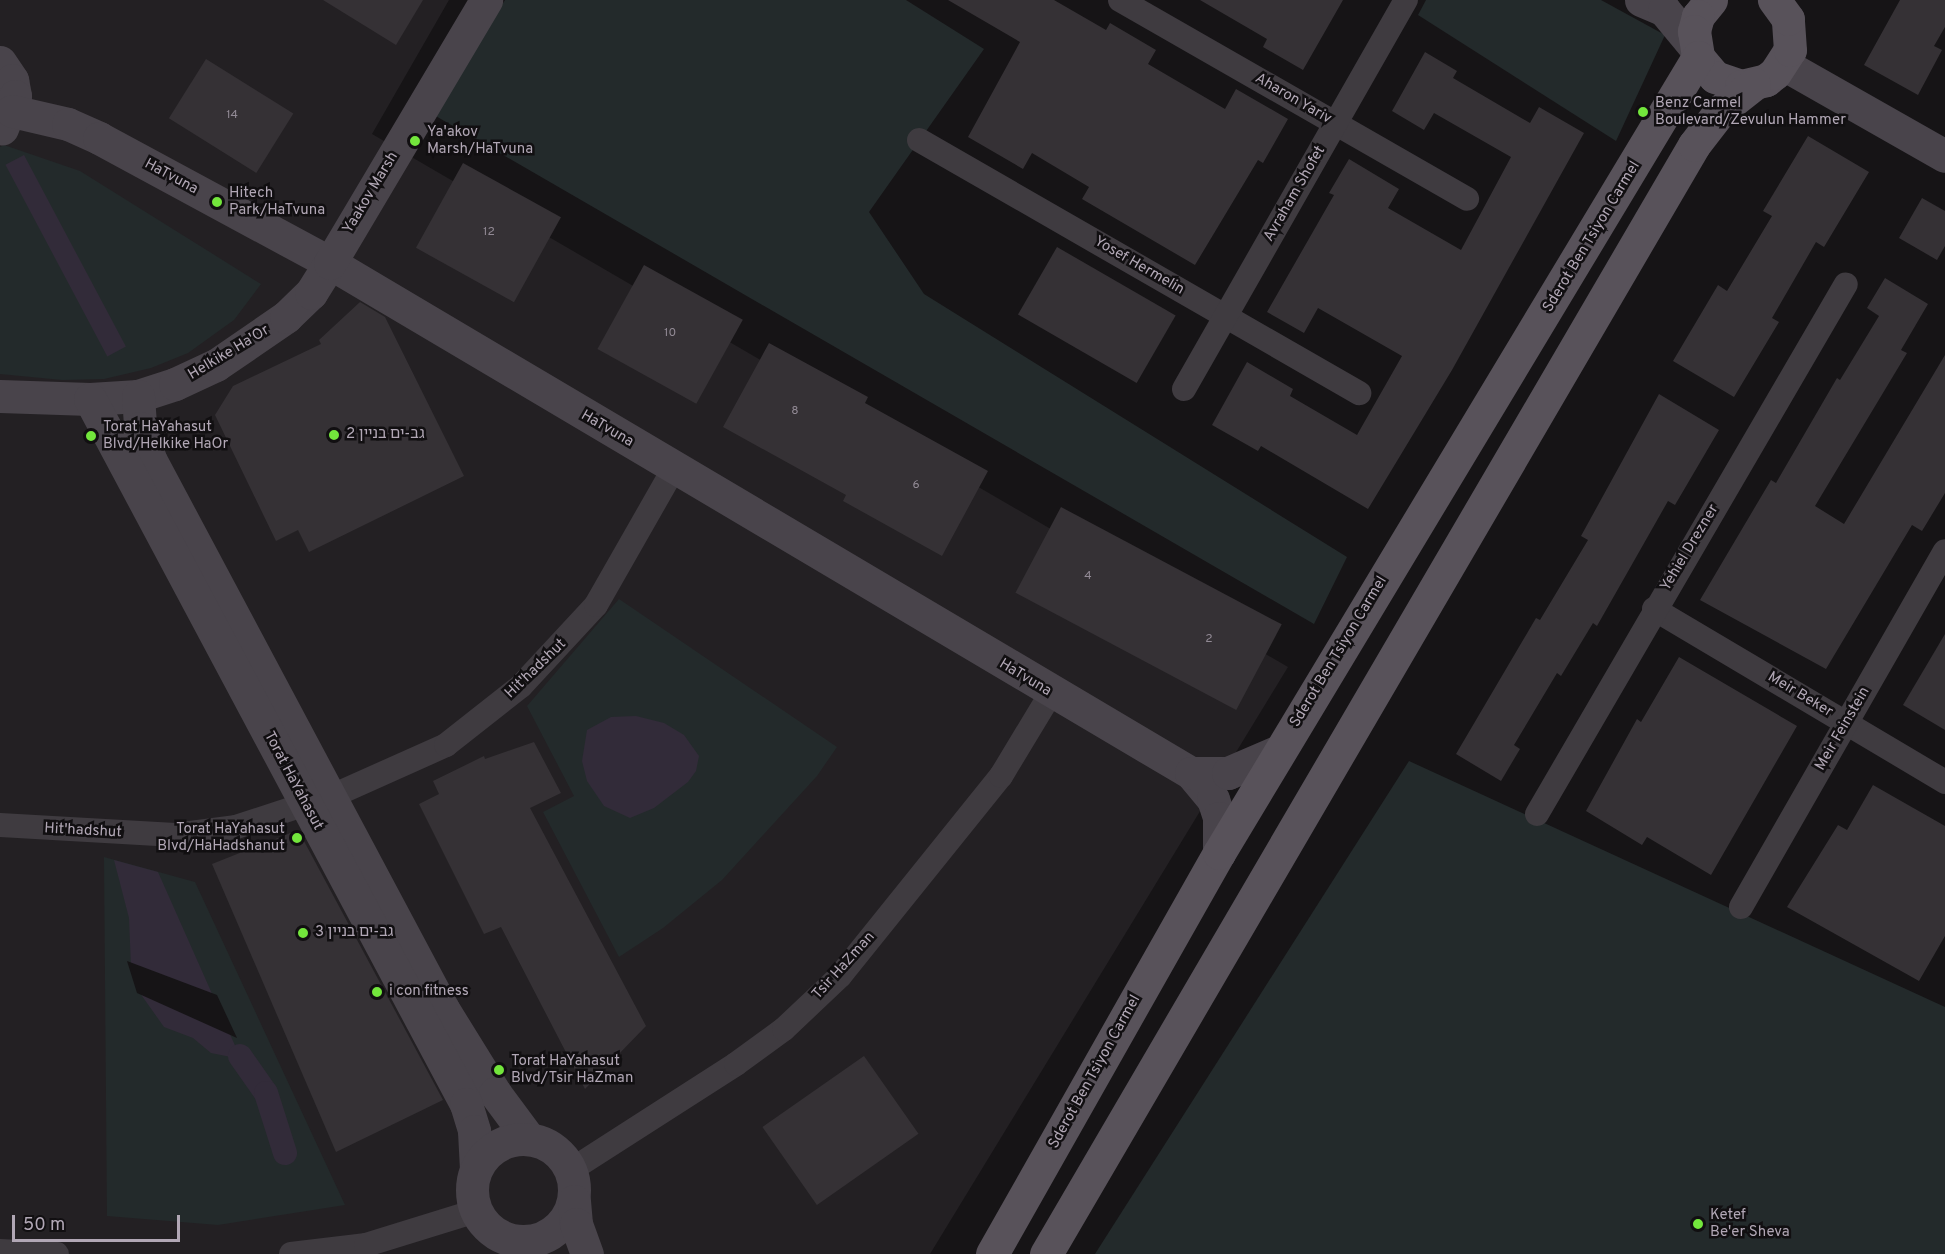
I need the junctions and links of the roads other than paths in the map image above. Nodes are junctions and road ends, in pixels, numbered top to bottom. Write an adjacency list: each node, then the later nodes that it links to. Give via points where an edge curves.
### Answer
1 (486, 0): 16 (street, Yaakov Marsh)
2 (1120, 0): 12 (street, Aharon Yariv)
3 (1406, 0): 12 (street, Avraham Shofet)
4 (1641, 0): 7 (street, via 1664,10)
5 (1711, 0): 7 (main road, Sderot Ben Tsiyon Carmel, via 1698,16)
6 (1778, 2): 9 (main road, via 1791,34)
7 (1696, 51): 10 (main road, via 1705,68 1727,84); 29 (main road, Sderot Ben Tsiyon Carmel, via 1682,90)
8 (0, 62): 11 (street, via 12,80)
9 (1783, 64): 10 (main road); 14 (street)
10 (1754, 84): 47 (main road, via 1721,110 1694,145)
11 (6, 120): 16 (street, HaTvuna, via 68,124)
12 (1336, 123): 15 (street, Aharon Yariv); 18 (street, Avraham Shofet)
13 (919, 140): 18 (street, Yosef Hermelin)
14 (1945, 156)
15 (1467, 199)
16 (330, 263): 22 (street, Helkike Ha'Or, via 311,293 257,339 176,384); 24 (street, HaTvuna)
17 (1846, 284): 26 (street, Yehiel Drezner)
18 (1226, 316): 19 (street, Avraham Shofet); 20 (street, Yosef Hermelin)
19 (1184, 389)
20 (1359, 393)
21 (0, 396): 23 (street)
22 (138, 396): 23 (street, Helkike Ha'Or); 32 (street, Torat HaYahasut, via 141,428 152,461)
23 (90, 399): 32 (street, Torat HaYahasut)
24 (674, 468): 27 (street, HaTvuna); 32 (street, Hit'hadshut, via 596,605 521,686 446,746)
25 (1945, 551): 28 (street, Meir Feinstein)
26 (1654, 609): 28 (street, Meir Beker); 33 (street, Yehiel Drezner)
27 (1051, 693): 30 (street, HaTvuna); 39 (street, Tsir HaZman, via 1001,776 840,976 784,1029)
28 (1846, 723): 31 (street, Meir Beker); 36 (street, Meir Feinstein)
29 (1279, 751): 30 (street, HaTvuna, via 1228,773); 35 (main road, Sderot Ben Tsiyon Carmel)
30 (1191, 773): 35 (street, HaTvuna, via 1212,799 1219,818)
31 (1945, 782)
32 (318, 801): 34 (street, Hit'hadshut, via 237,827 175,835); 37 (street, Torat HaYahasut, via 495,1094); 38 (street, Torat HaYahasut, via 466,1104 474,1131)
33 (1537, 814)
34 (0, 825)
35 (1219, 853): 46 (main road, Sderot Ben Tsiyon Carmel)
36 (1741, 907)
37 (529, 1139): 38 (street, via 498,1145); 39 (street, via 554,1149)
38 (476, 1169): 40 (street, via 472,1183)
39 (572, 1186): 41 (street, via 559,1228 531,1241); 45 (street, via 576,1224)
40 (476, 1211): 41 (street, via 486,1226); 44 (street, via 366,1245)
41 (526, 1248)
42 (0, 1251): 43 (street)
43 (57, 1254)
44 (291, 1254)
45 (587, 1254)
46 (992, 1254)
47 (1046, 1254)

